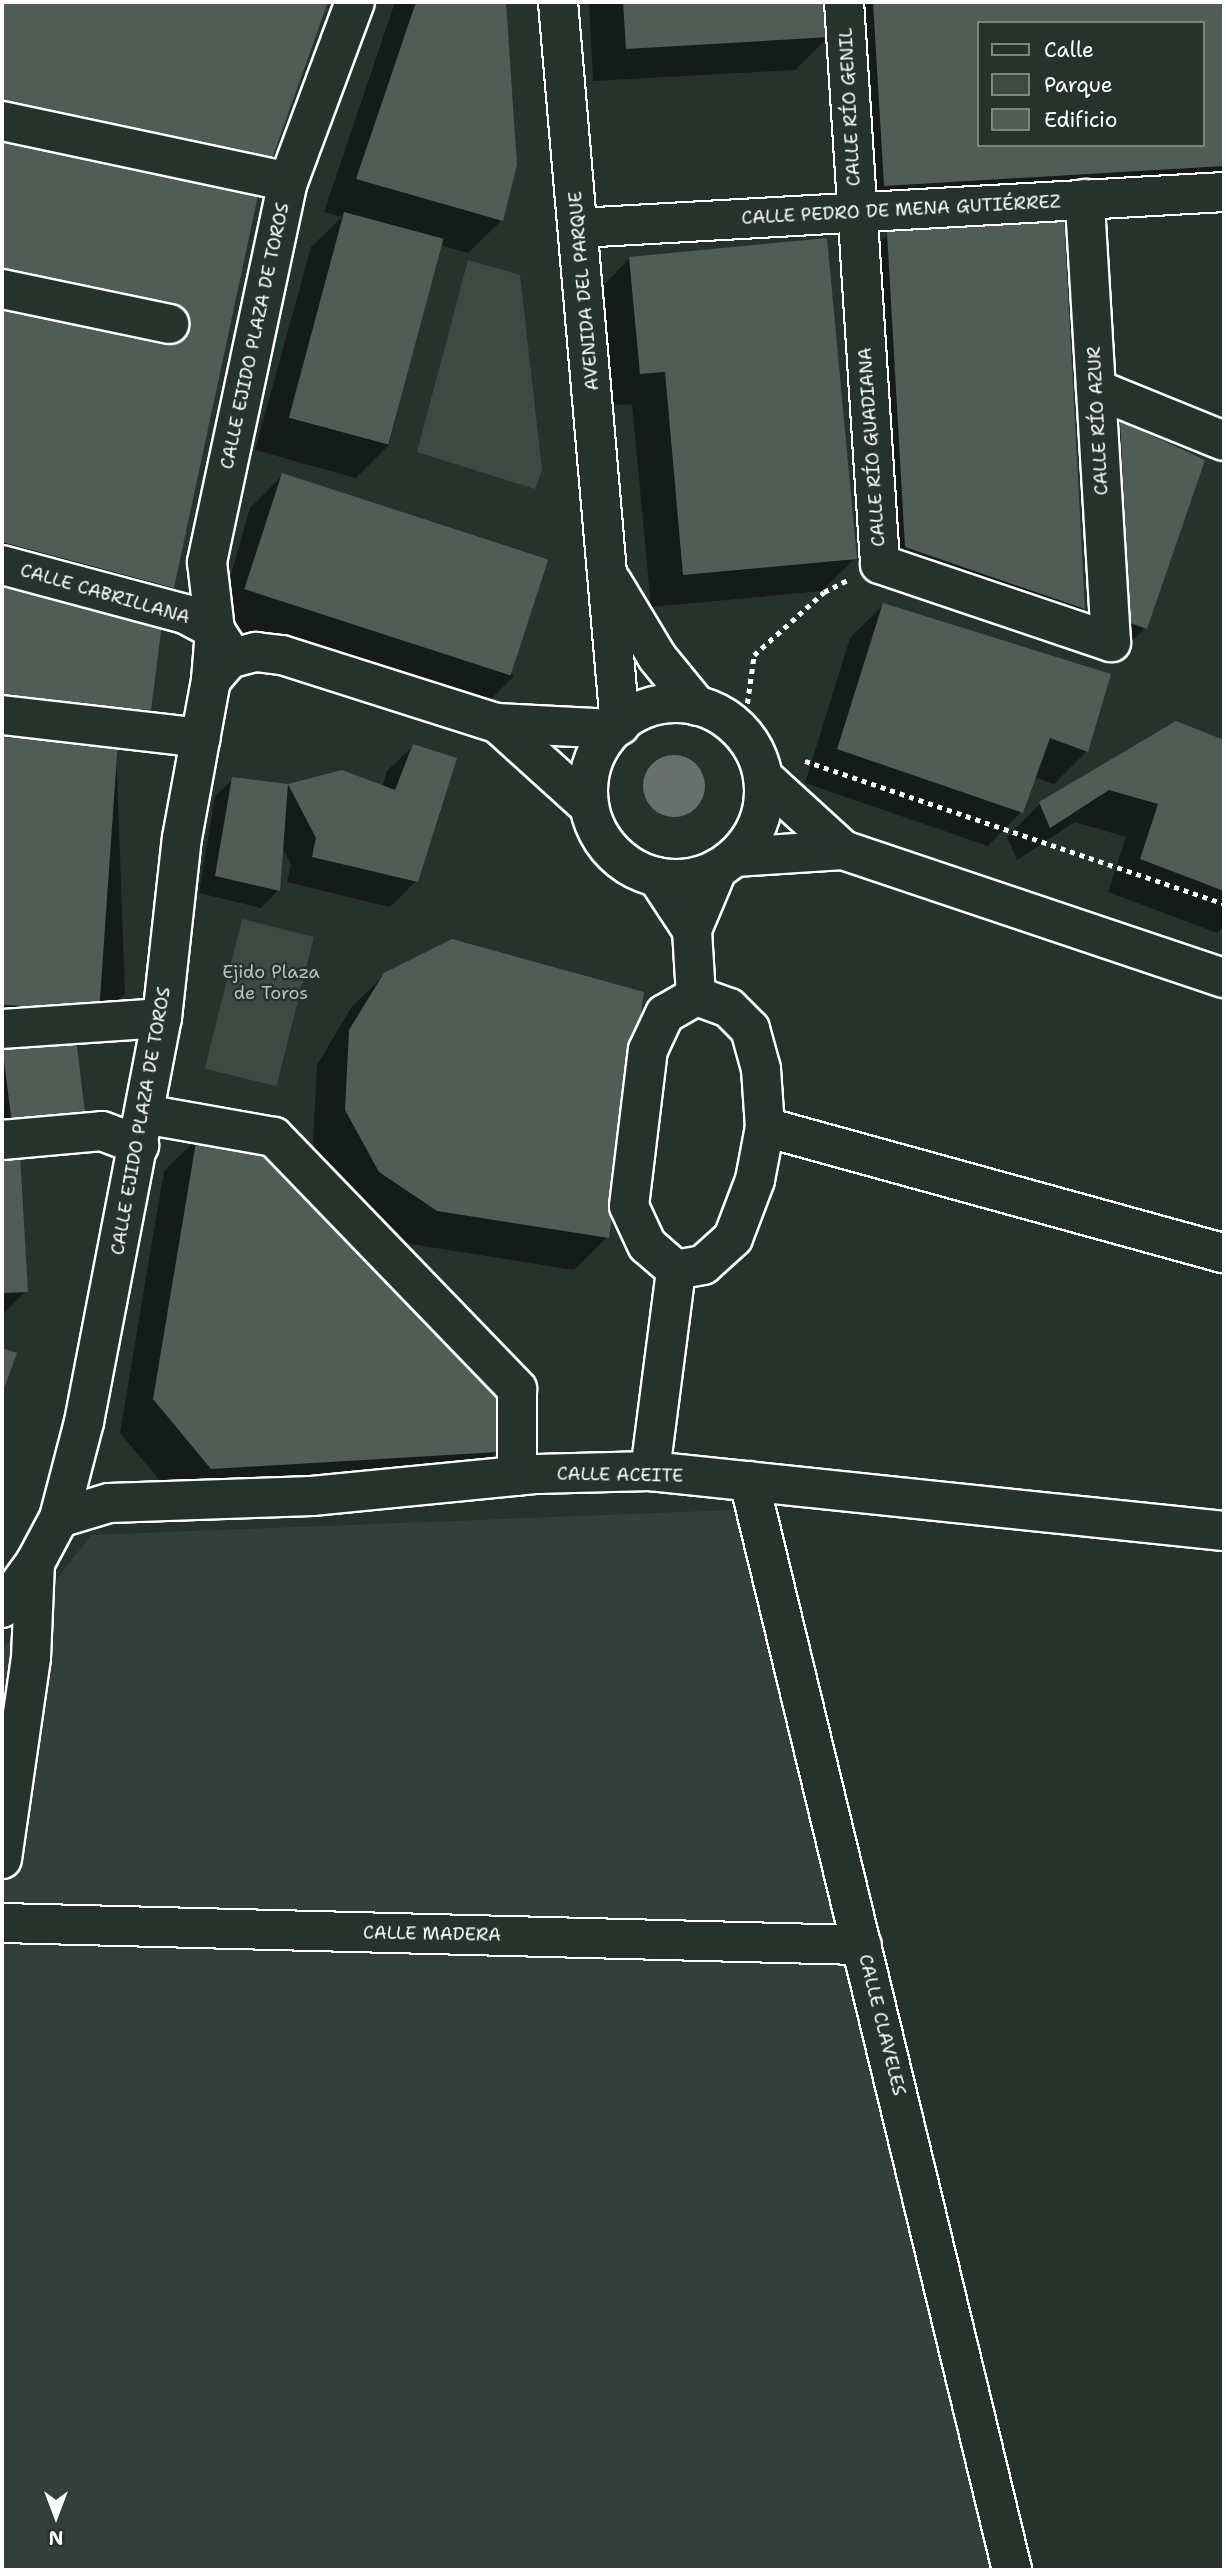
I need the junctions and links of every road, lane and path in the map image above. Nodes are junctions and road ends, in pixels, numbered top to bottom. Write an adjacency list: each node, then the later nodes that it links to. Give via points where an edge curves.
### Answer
1 (355, 2): 5 (street, CALLE EJIDO PLAZA DE TOROS)
2 (558, 2): 9 (street, AVENIDA DEL PARQUE)
3 (844, 2): 8 (street, CALLE RÍO GENIL)
4 (2, 121): 5 (street)
5 (288, 182): 18 (street, CALLE EJIDO PLAZA DE TOROS, via 208,562)
6 (1224, 192): 7 (street, CALLE PEDRO DE MENA GUTIÉRREZ)
7 (1085, 199): 8 (street, CALLE PEDRO DE MENA GUTIÉRREZ); 12 (street, CALLE RÍO AZUR)
8 (856, 212): 9 (street, CALLE PEDRO DE MENA GUTIÉRREZ); 14 (street, CALLE RÍO GUADIANA)
9 (579, 228): 16 (street, AVENIDA DEL PARQUE)
10 (2, 289): 11 (street)
11 (169, 324)
12 (1096, 389): 13 (street); 17 (street, CALLE RÍO AZUR)
13 (1224, 441)
14 (880, 564): 17 (street, CALLE RÍO GUADIANA); 23 (path, via 824,592 754,655)
15 (2, 565): 18 (street, CALLE CABRILLANA, via 185,614)
16 (611, 580): 19 (street, AVENIDA DEL PARQUE, via 657,657); 22 (street, AVENIDA DEL PARQUE)
17 (1111, 642)
18 (218, 656): 21 (street, via 256,652 282,656); 24 (street, CALLE EJIDO PLAZA DE TOROS)
19 (697, 706): 22 (street, via 652,706); 23 (street, via 722,716)
20 (2, 715): 24 (street)
21 (498, 723): 22 (street); 27 (street)
22 (617, 727): 27 (street, via 592,764)
23 (743, 733): 26 (street)
24 (201, 738): 35 (street, CALLE EJIDO PLAZA DE TOROS, via 181,850)
25 (819, 762): 31 (path)
26 (763, 777): 28 (street); 29 (street, via 759,821)
27 (589, 806): 30 (street, via 605,844 619,859)
28 (843, 850): 29 (street); 33 (street)
29 (727, 862): 30 (street, via 678,879); 32 (street)
30 (657, 877): 32 (street)
31 (1224, 904)
32 (692, 930): 34 (street)
33 (1224, 978)
34 (696, 996): 37 (street, via 729,1008 750,1029 761,1069); 41 (street, via 665,1014 648,1050 629,1206 647,1245)
35 (162, 1018): 36 (street); 38 (street, CALLE EJIDO PLAZA DE TOROS)
36 (2, 1029)
37 (765, 1127): 40 (street); 41 (street, via 755,1180 733,1238 703,1265)
38 (141, 1130): 39 (street); 43 (street, via 274,1137 517,1389); 45 (street, CALLE EJIDO PLAZA DE TOROS, via 84,1422)
39 (2, 1140)
40 (1224, 1253)
41 (676, 1270): 42 (street)
42 (650, 1471): 43 (street, CALLE ACEITE); 44 (street, CALLE ACEITE)
43 (517, 1476): 45 (street, CALLE ACEITE, via 312,1496 108,1503)
44 (749, 1481): 46 (street, CALLE ACEITE); 51 (street, CALLE CLAVELES)
45 (59, 1518): 47 (street, CALLE EJIDO PLAZA DE TOROS)
46 (1224, 1531)
47 (35, 1563): 48 (street, CALLE EJIDO PLAZA DE TOROS); 49 (street, via 31,1658)
48 (2, 1608)
49 (2, 1859)
50 (2, 1923): 51 (street, CALLE MADERA)
51 (862, 1945): 52 (street, CALLE CLAVELES)
52 (1012, 2570)

